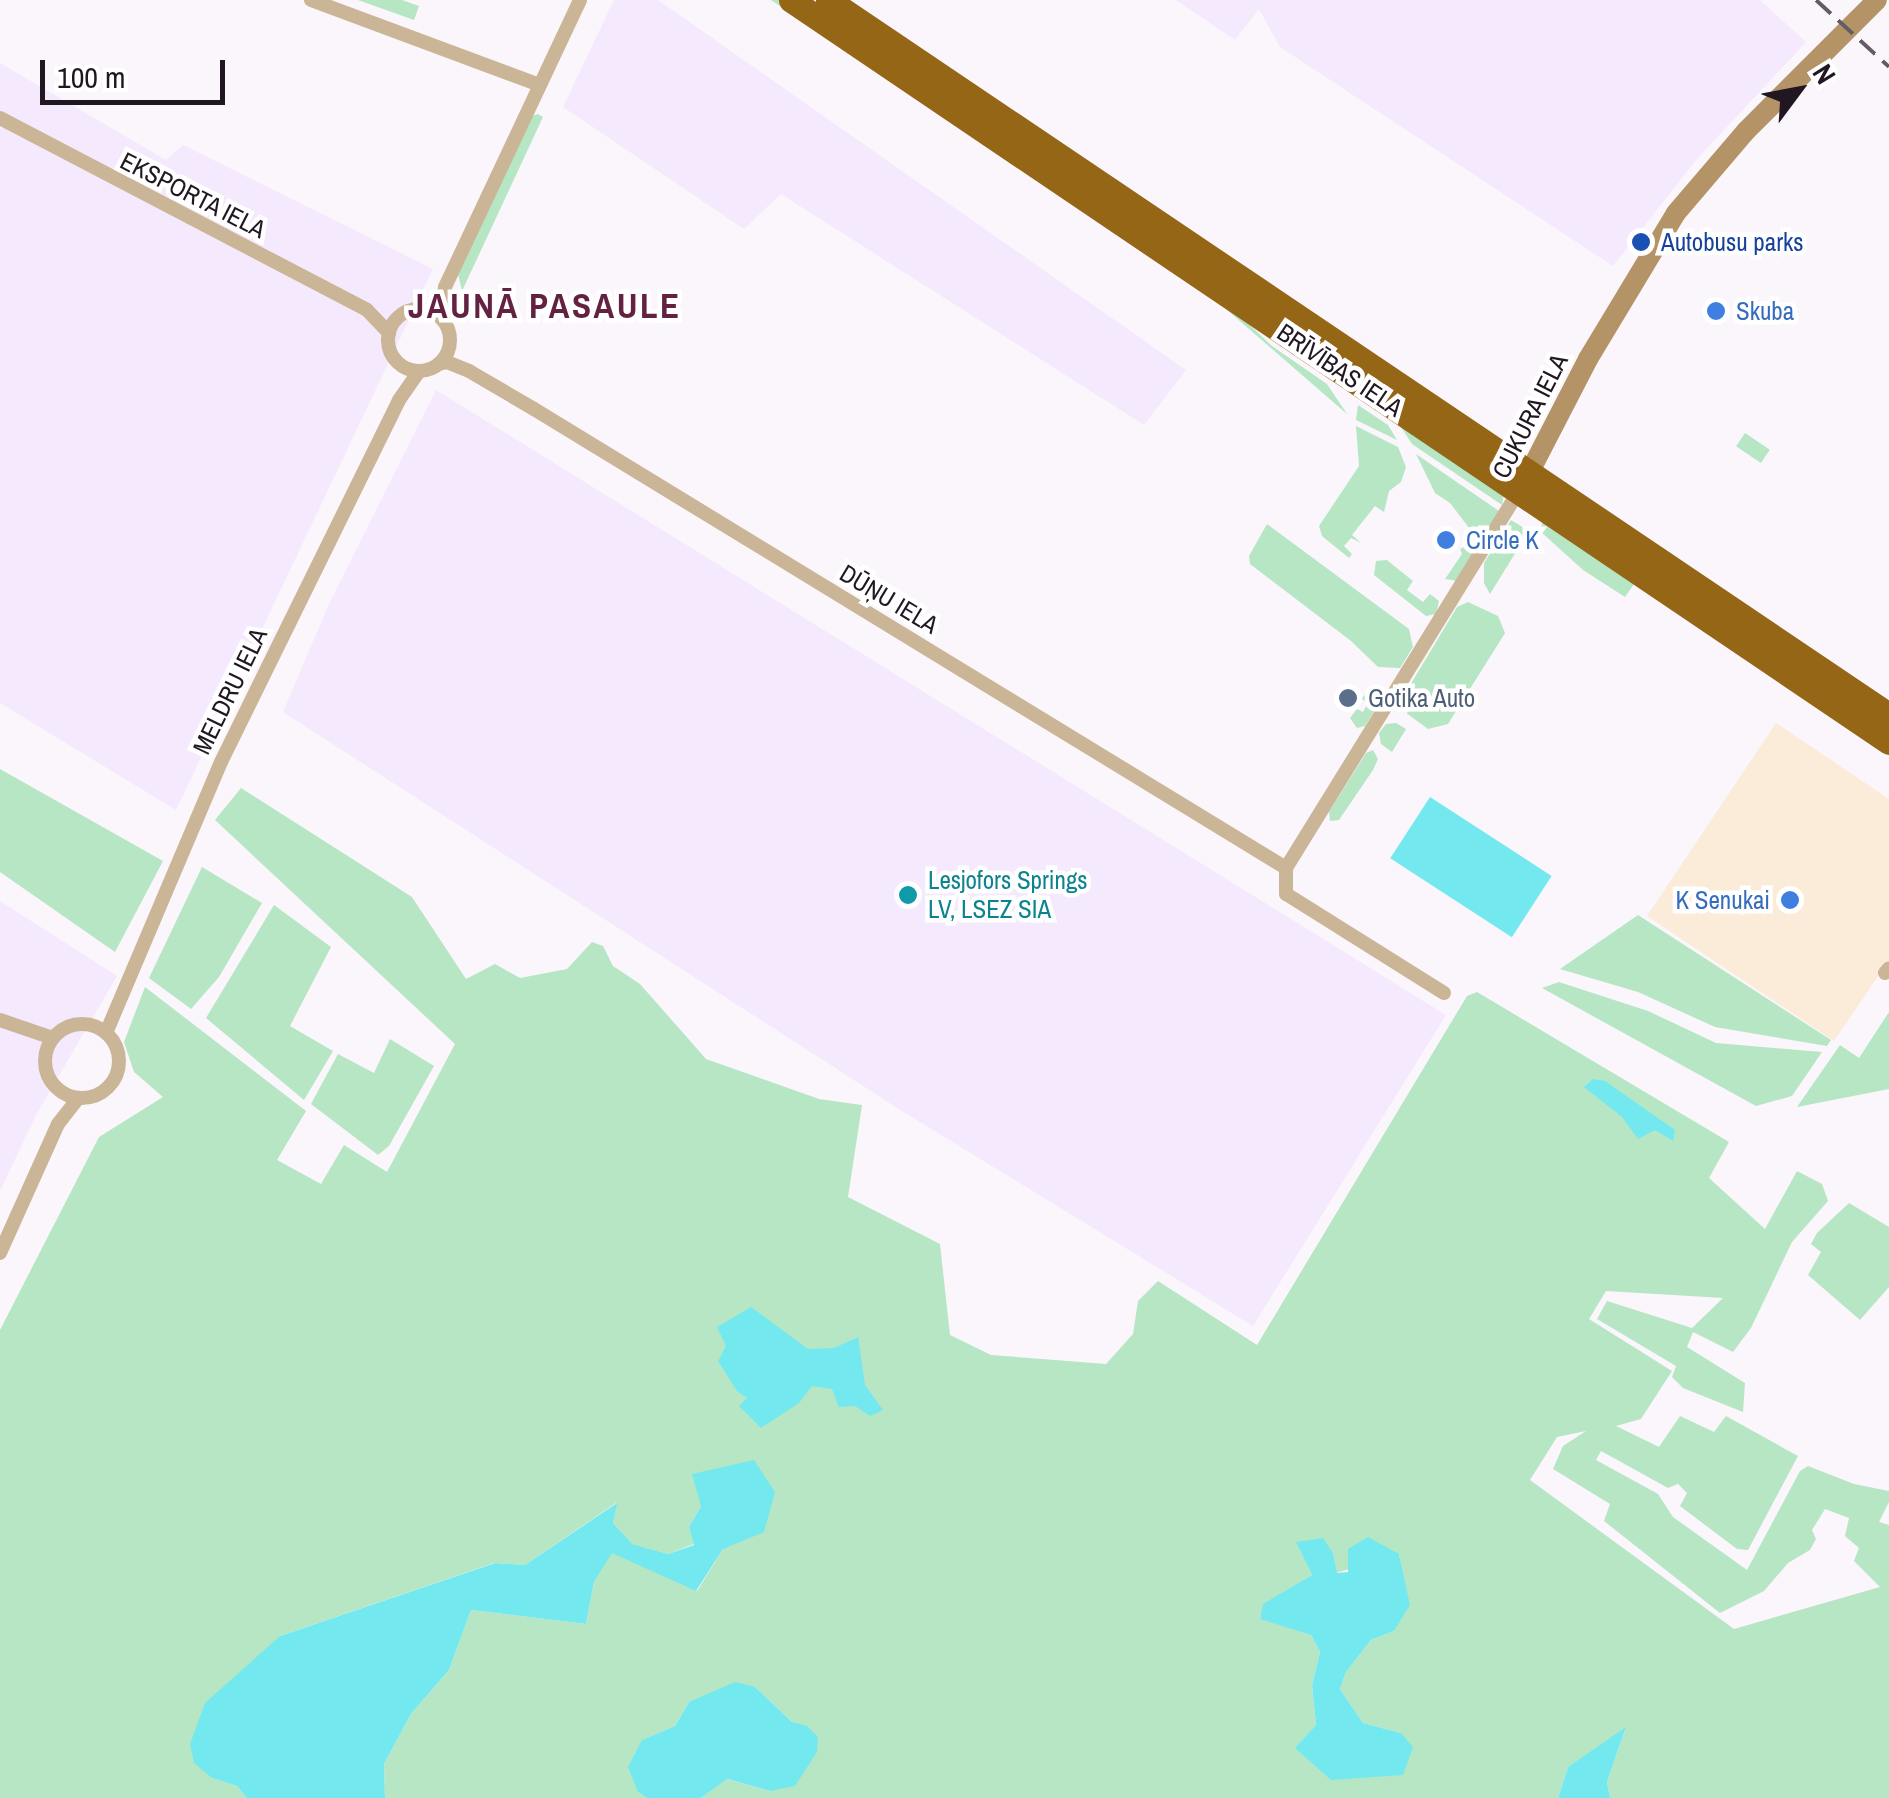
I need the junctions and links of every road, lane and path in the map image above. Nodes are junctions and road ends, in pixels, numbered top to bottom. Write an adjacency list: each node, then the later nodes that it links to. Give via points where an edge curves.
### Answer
1 (312, 0): 6 (street)
2 (580, 0): 6 (street)
3 (791, 0): 20 (highway, BRĪVĪBAS IELA)
4 (828, 0): 20 (highway, BRĪVĪBAS IELA)
5 (1877, 0): 20 (main road, CUKURA IELA, via 1746,131 1676,213)
6 (540, 84): 8 (street)
7 (0, 118): 10 (street, EKSPORTA IELA)
8 (445, 287): 9 (street); 12 (street)
9 (421, 309): 11 (street); 12 (street)
10 (366, 310): 11 (street, EKSPORTA IELA); 13 (street, EKSPORTA IELA)
11 (402, 314): 13 (street)
12 (439, 316): 14 (street)
13 (389, 333): 16 (street, MELDRU IELA, via 390,352)
14 (449, 346): 15 (street); 18 (street, DŪŅU IELA)
15 (439, 364): 17 (street); 18 (street, DŪŅU IELA)
16 (400, 365): 17 (street); 19 (street, MELDRU IELA)
17 (418, 371): 19 (street, MELDRU IELA)
18 (469, 371): 23 (street, DŪŅU IELA)
19 (398, 400): 26 (street, MELDRU IELA)
20 (1525, 481): 21 (highway, BRĪVĪBAS IELA); 22 (highway, BRĪVĪBAS IELA); 23 (street, CUKURA IELA)
21 (1889, 715)
22 (1889, 742)
23 (1286, 868): 24 (street, via 1286,894)
24 (1444, 994)
25 (0, 1020): 27 (street)
26 (99, 1029): 27 (street, via 68,1026); 28 (street, via 117,1049 118,1072 104,1091)
27 (49, 1044): 28 (street, via 47,1074)
28 (70, 1096): 29 (street)
29 (0, 1252)

